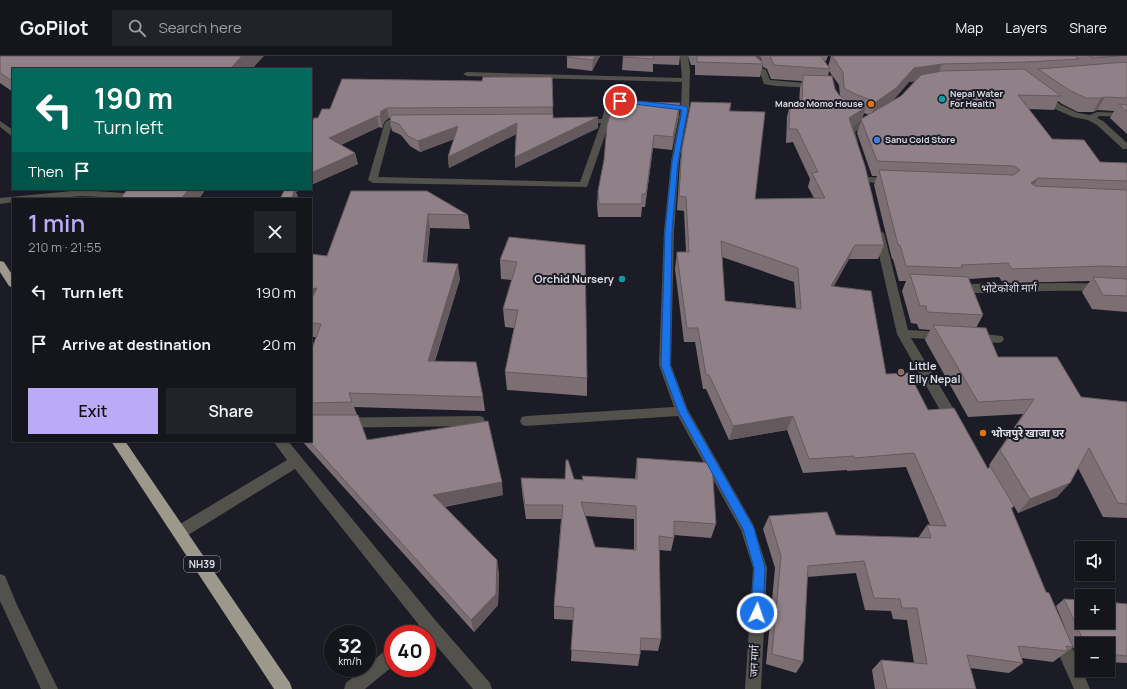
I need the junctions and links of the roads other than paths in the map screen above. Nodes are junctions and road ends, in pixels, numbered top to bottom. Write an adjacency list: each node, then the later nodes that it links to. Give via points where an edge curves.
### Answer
1 (684, 56): 4 (street, जन मार्ग)
2 (756, 56): 5 (street, via 758,69 763,72 767,82)
3 (467, 74): 4 (street)
4 (686, 80): 34 (street, जन मार्ग, via 669,231 665,365)
5 (827, 86)
6 (1036, 91): 10 (street, via 1058,107)
7 (656, 105): 11 (street, via 614,100 610,102)
8 (884, 115): 17 (street, via 866,118 850,130)
9 (1127, 115): 10 (street, via 1097,114)
10 (1091, 118): 16 (street)
11 (606, 121): 12 (street, via 584,185 373,180 389,122); 13 (street)
12 (413, 122)
13 (575, 122)
14 (0, 123): 15 (street)
15 (12, 133)
16 (1126, 147)
17 (858, 154)
18 (863, 167): 19 (street)
19 (867, 180): 20 (street); 22 (street)
20 (898, 181)
21 (82, 194): 23 (street); 24 (street)
22 (871, 195)
23 (143, 197)
24 (30, 198)
25 (12, 199): 26 (street)
26 (0, 201)
27 (876, 218): 32 (street, via 896,285)
28 (0, 264): 29 (highway)
29 (12, 282)
30 (946, 288): 31 (street, भोटेकोशी मार्ग)
31 (1127, 288)
32 (903, 334): 33 (street); 38 (street)
33 (998, 339)
34 (682, 411): 36 (street); 52 (street, जन मार्ग, via 748,528 760,568)
35 (479, 421): 37 (street)
36 (526, 421)
37 (312, 423)
38 (959, 430)
39 (119, 442): 42 (highway, NH39)
40 (281, 442): 41 (street)
41 (296, 461): 42 (street); 45 (street)
42 (180, 532): 49 (highway, NH39)
43 (0, 581): 48 (street)
44 (1054, 624): 53 (street)
45 (421, 625)
46 (436, 641): 51 (street)
47 (384, 663): 50 (street)
48 (50, 689)
49 (284, 689)
50 (352, 689)
51 (484, 689)
52 (753, 689)
53 (1082, 689)

